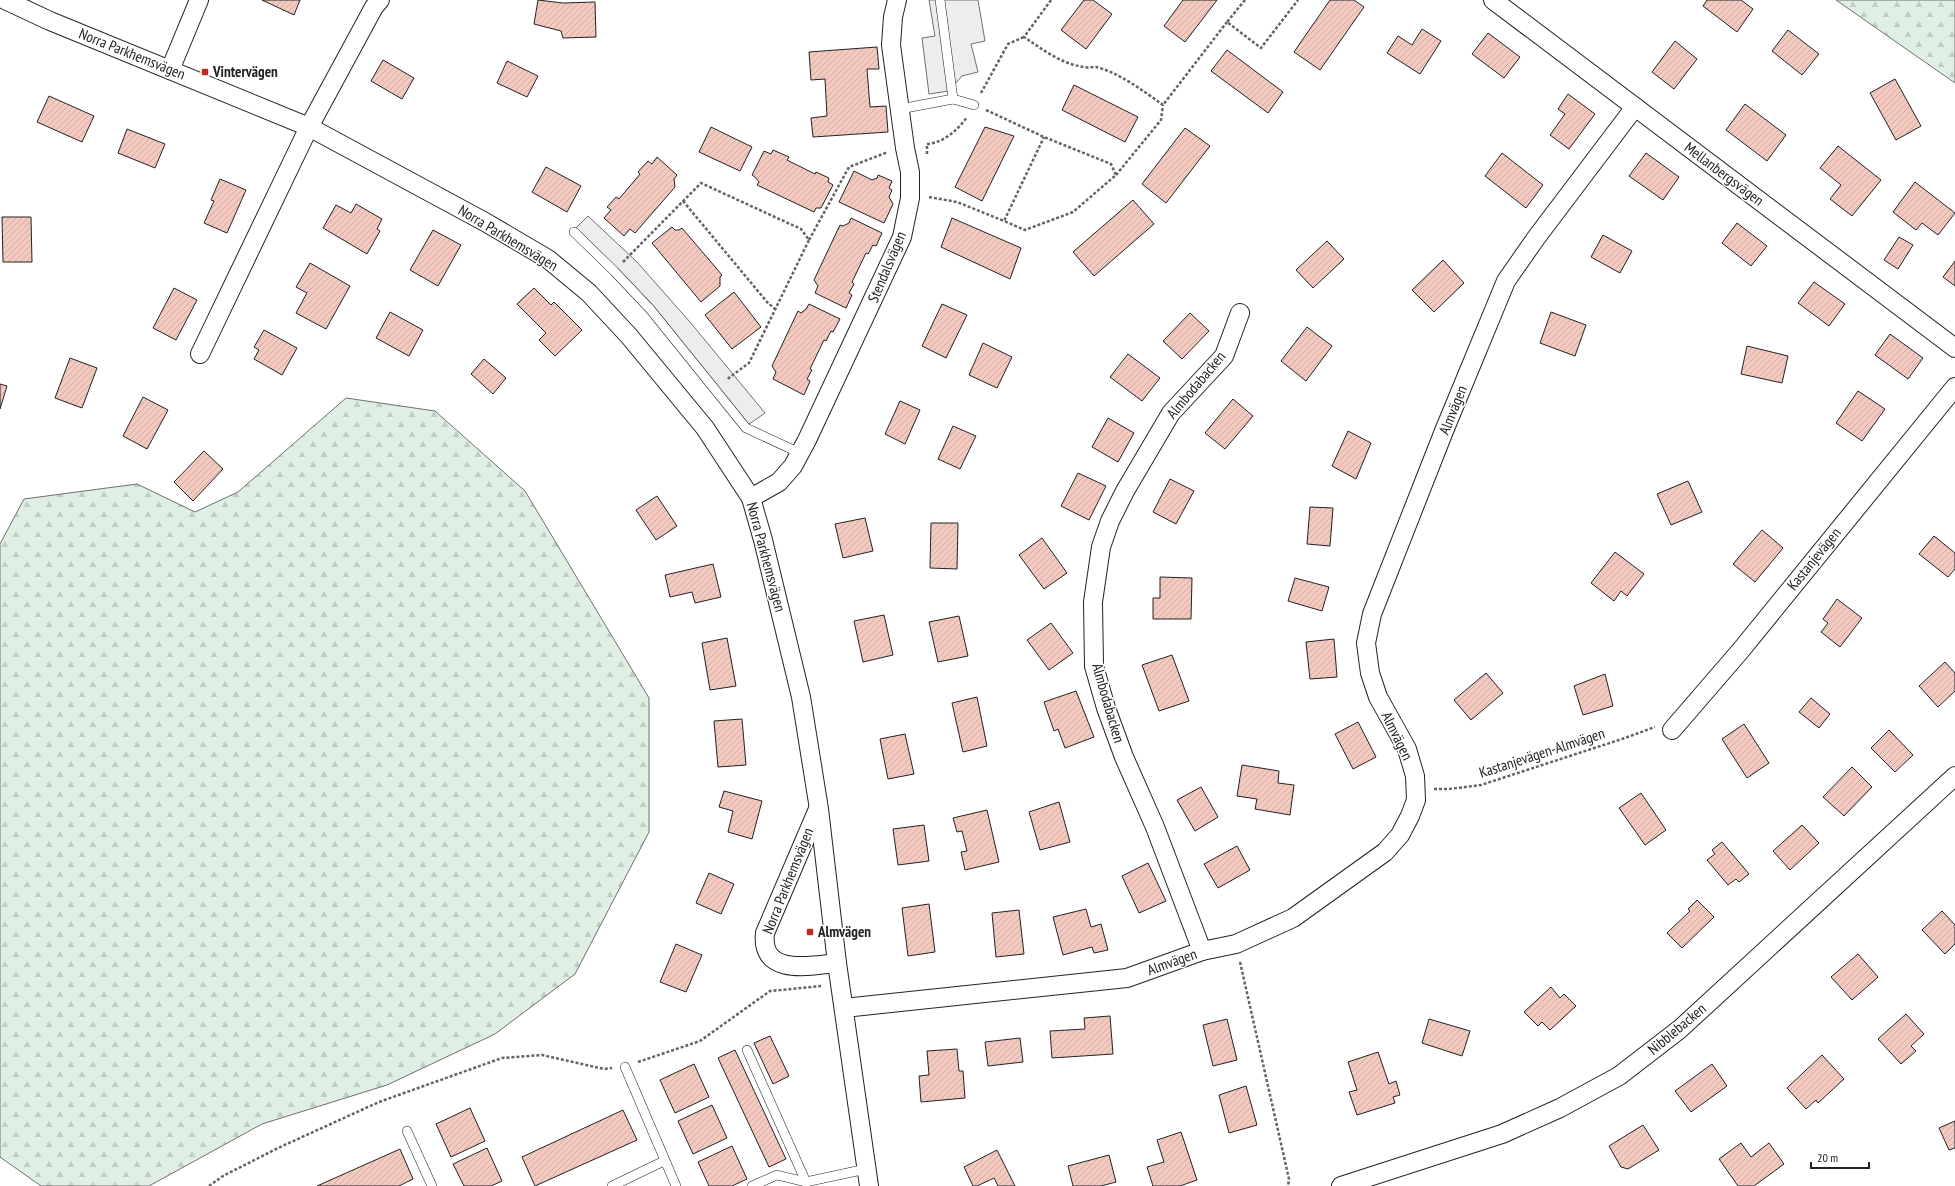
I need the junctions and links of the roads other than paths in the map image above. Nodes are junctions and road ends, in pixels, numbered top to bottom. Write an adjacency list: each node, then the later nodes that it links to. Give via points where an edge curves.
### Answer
1 (5, 0): 7 (street, Norra Parkhemsvägen)
2 (199, 0): 7 (street)
3 (380, 0): 12 (street, via 340,67)
4 (897, 0): 11 (street, Stendalsvägen, via 891,45)
5 (940, 0): 8 (lane)
6 (1493, 0): 10 (street, Mellanbergsvägen)
7 (170, 70): 12 (street, Norra Parkhemsvägen)
8 (953, 99): 9 (lane); 11 (lane)
9 (974, 105)
10 (1635, 107): 15 (street, Mellanbergsvägen); 23 (street, Almvägen, via 1506,281 1372,614 1366,642 1370,673 1378,697 1407,749 1415,776 1416,800 1400,835 1385,852 1293,918 1236,944)
11 (900, 108): 18 (street, Stendalsvägen, via 910,172 910,198 902,237)
12 (309, 127): 16 (street); 19 (street, Norra Parkhemsvägen, via 502,232 548,259 570,276 629,336 705,428)
13 (574, 232): 18 (lane, via 650,309 746,428)
14 (1240, 313): 23 (street, Almbodabacken, via 1224,356 1171,413 1125,491 1101,547 1093,602 1094,666 1106,708)
15 (1955, 348)
16 (200, 354)
17 (1955, 387): 20 (street, Kastanjevägen, via 1741,650)
18 (800, 454): 19 (street, Stendalsvägen, via 779,482)
19 (751, 498): 22 (street, Norra Parkhemsvägen, via 800,690)
20 (1672, 730)
21 (1955, 776): 36 (street, Nibblebacken, via 1680,1029 1619,1076 1560,1108 1502,1134)
22 (819, 809): 24 (street, Norra Parkhemsvägen); 24 (street, Norra Parkhemsvägen, via 765,933 764,944 774,960 785,966 809,967)
23 (1202, 951): 25 (street, Almvägen, via 1127,978)
24 (837, 963): 25 (street, Norra Parkhemsvägen)
25 (844, 1008): 30 (street, Norra Parkhemsvägen)
26 (747, 1050): 31 (lane)
27 (625, 1066): 29 (lane)
28 (407, 1131): 32 (lane)
29 (664, 1161): 33 (lane); 34 (lane)
30 (867, 1178): 31 (lane)
31 (806, 1182): 35 (lane, via 777,1175)
32 (432, 1186)
33 (611, 1186)
34 (676, 1186)
35 (752, 1186)
36 (1341, 1186)

